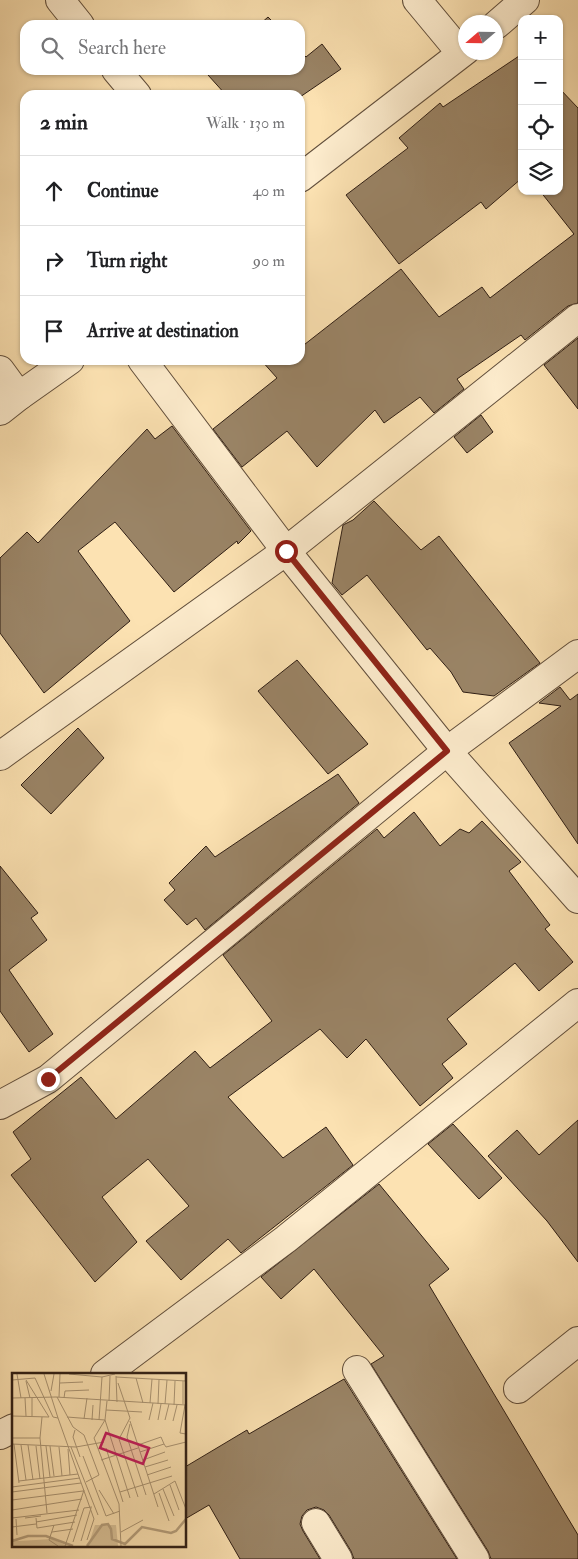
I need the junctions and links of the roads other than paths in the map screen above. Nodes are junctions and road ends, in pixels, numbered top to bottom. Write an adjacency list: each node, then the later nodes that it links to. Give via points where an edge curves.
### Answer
1 (60, 0): 5 (street)
2 (417, 0): 6 (street)
3 (525, 0): 4 (street)
4 (503, 19)
5 (76, 20)
6 (458, 46)
7 (458, 56): 10 (street)
8 (120, 75): 9 (street)
9 (133, 90)
10 (305, 174)
11 (578, 318): 16 (street)
12 (63, 365): 15 (street)
13 (146, 365): 16 (street)
14 (0, 370): 15 (street)
15 (10, 404)
16 (286, 551): 18 (street); 19 (street)
17 (578, 654): 18 (street)
18 (447, 751): 20 (street); 22 (street, via 48,1079)
19 (0, 756)
20 (578, 899)
21 (578, 1004): 25 (street, via 286,1239)
22 (0, 1105)
23 (578, 1341): 26 (street)
24 (357, 1370): 31 (street)
25 (106, 1373)
26 (518, 1389)
27 (12, 1429): 28 (street)
28 (0, 1435)
29 (316, 1523): 30 (street)
30 (338, 1559)
31 (475, 1559)

